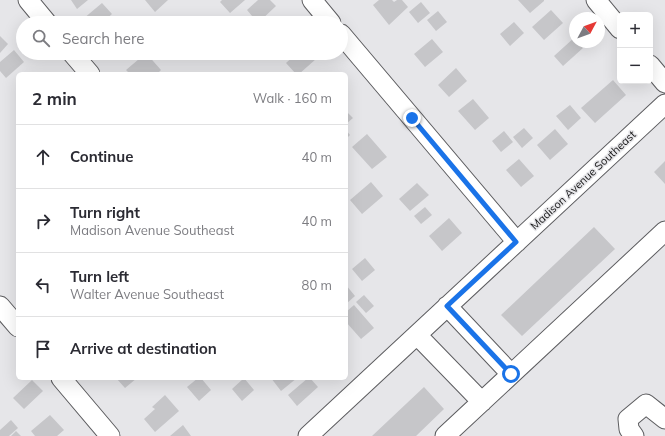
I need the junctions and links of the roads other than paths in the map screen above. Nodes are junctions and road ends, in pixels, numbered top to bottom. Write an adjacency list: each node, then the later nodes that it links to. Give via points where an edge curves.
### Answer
1 (28, 0): 4 (street)
2 (312, 0): 5 (street)
3 (596, 0): 6 (street)
4 (41, 16)
5 (325, 16)
6 (617, 25)
7 (348, 42): 14 (street)
8 (78, 60): 10 (street)
9 (653, 69): 11 (street)
10 (88, 72)
11 (665, 83)
12 (665, 104): 14 (street, Madison Avenue Southeast)
13 (665, 230): 19 (street)
14 (516, 242): 16 (street, Madison Avenue Southeast)
15 (0, 306): 17 (street)
16 (447, 306): 18 (street, Madison Avenue Southeast); 19 (street)
17 (16, 325)
18 (417, 335): 21 (street, Madison Avenue Southeast); 22 (street)
19 (511, 374): 22 (street)
20 (63, 380): 24 (street)
21 (351, 384): 25 (street, Madison Avenue Southeast)
22 (482, 402): 26 (street)
23 (665, 419): 27 (street, via 646,404 628,419 629,429)
24 (110, 436)
25 (308, 436)
26 (445, 436)
27 (634, 436)

